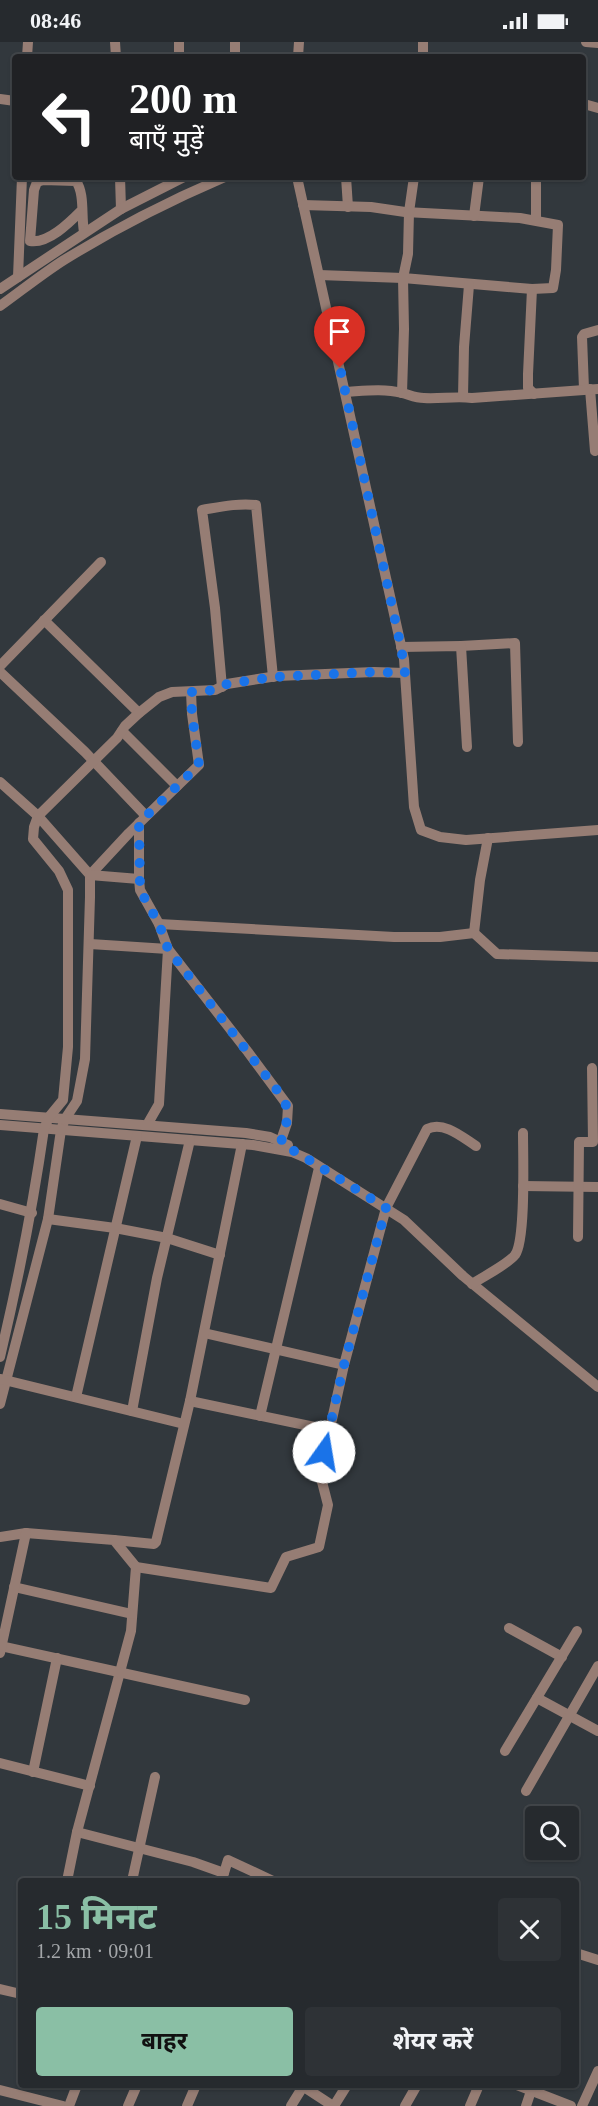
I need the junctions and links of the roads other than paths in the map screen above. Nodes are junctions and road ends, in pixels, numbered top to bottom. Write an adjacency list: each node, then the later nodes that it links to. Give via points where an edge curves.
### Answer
1 (586, 42): 2 (street)
2 (598, 43)
3 (22, 180): 25 (street)
4 (120, 180): 14 (street)
5 (178, 180): 14 (street)
6 (218, 180): 30 (street, via 127,222 62,261)
7 (298, 180): 12 (street)
8 (346, 180): 13 (street)
9 (414, 180): 16 (street)
10 (479, 180): 17 (street)
11 (536, 180): 18 (street)
12 (303, 205): 13 (street); 24 (street)
13 (348, 207): 16 (street)
14 (121, 209): 20 (street)
15 (81, 211): 19 (street); 20 (street); 21 (street, via 81,187 76,181 37,182 29,234 30,241)
16 (410, 212): 17 (street); 26 (street)
17 (474, 216): 18 (street)
18 (536, 220): 29 (street, via 558,225 559,237 553,288)
19 (58, 230): 21 (street); 22 (street)
20 (84, 232): 22 (street)
21 (36, 242): 23 (street)
22 (64, 245): 23 (street)
23 (43, 259): 25 (street)
24 (319, 275): 26 (street); 33 (street)
25 (18, 277): 28 (street)
26 (403, 278): 27 (street); 34 (street)
27 (469, 285): 29 (street); 36 (street)
28 (0, 289)
29 (531, 290): 35 (street, via 528,388)
30 (0, 306)
31 (598, 330): 32 (street, via 582,337)
32 (590, 389): 35 (street); 37 (street)
33 (345, 392): 34 (street); 41 (street)
34 (402, 393): 36 (street, via 423,399)
35 (534, 394): 36 (street)
36 (463, 397)
37 (595, 451)
38 (101, 562): 39 (street)
39 (44, 620): 42 (street); 48 (street)
40 (461, 646): 41 (street); 50 (street, via 515,643); 51 (street)
41 (401, 647): 44 (street)
42 (0, 666)
43 (0, 672): 52 (street)
44 (405, 673): 45 (street); 58 (street, via 414,807 421,830 440,837)
45 (273, 677): 46 (street); 46 (street, via 256,505 202,510)
46 (222, 687): 47 (street)
47 (191, 692): 48 (street, via 159,697); 54 (street, via 199,765)
48 (139, 713): 49 (street)
49 (122, 731): 52 (street); 54 (street)
50 (518, 742)
51 (467, 747)
52 (94, 761): 55 (street); 56 (street)
53 (0, 782): 55 (street)
54 (177, 786): 56 (street)
55 (38, 816): 59 (street); 68 (street, via 33,839 59,871 69,899 68,1047 63,1100)
56 (142, 820): 59 (street); 60 (street)
57 (598, 830): 58 (street)
58 (488, 838): 62 (street)
59 (90, 874): 60 (street); 63 (street)
60 (139, 879): 61 (street, via 140,890)
61 (159, 924): 62 (street, via 394,937); 64 (street)
62 (474, 933): 65 (street, via 497,954)
63 (90, 944): 64 (street); 69 (street, via 85,1059 77,1101)
64 (168, 949): 71 (street, via 159,1104); 78 (street, via 283,1098 289,1116)
65 (598, 957)
66 (594, 1075): 79 (street)
67 (0, 1114): 68 (street)
68 (49, 1118): 69 (street); 72 (street)
69 (65, 1119): 71 (street); 73 (street)
70 (0, 1125): 72 (street)
71 (147, 1125): 78 (street, via 246,1133 270,1137)
72 (44, 1129): 73 (street); 87 (street)
73 (60, 1130): 75 (street); 88 (street)
74 (523, 1134): 82 (street)
75 (136, 1136): 76 (street); 89 (street)
76 (190, 1140): 77 (street); 91 (street)
77 (242, 1144): 78 (street); 92 (street)
78 (280, 1145): 81 (street, via 287,1145 292,1152)
79 (595, 1145): 84 (street, via 579,1143)
80 (476, 1146): 86 (street, via 444,1127 435,1125 428,1129)
81 (320, 1167): 86 (street); 95 (street)
82 (523, 1186): 84 (street); 93 (street, via 520,1245 514,1256)
83 (598, 1187): 84 (street)
84 (579, 1188): 90 (street)
85 (0, 1204): 87 (street)
86 (386, 1208): 93 (street); 97 (street)
87 (32, 1213): 96 (street)
88 (48, 1219): 89 (street); 98 (street)
89 (115, 1228): 91 (street); 100 (street)
90 (578, 1237)
91 (166, 1238): 92 (street); 103 (street)
92 (220, 1255): 94 (street)
93 (472, 1284): 99 (street)
94 (204, 1333): 95 (street); 101 (street)
95 (276, 1350): 97 (street); 104 (street)
96 (0, 1357)
97 (344, 1365): 106 (street)
98 (3, 1380): 100 (street); 102 (street)
99 (598, 1387)
100 (76, 1397): 103 (street)
101 (190, 1401): 104 (street); 105 (street)
102 (0, 1404)
103 (132, 1411): 105 (street)
104 (260, 1416): 106 (street)
105 (184, 1424): 109 (street, via 156,1542)
106 (329, 1431): 110 (street, via 320,1474 328,1504 319,1547 286,1557 271,1588)
107 (26, 1533): 108 (street); 109 (street); 111 (street)
108 (0, 1538)
109 (114, 1540): 110 (street)
110 (136, 1568): 112 (street)
111 (14, 1587): 112 (street); 115 (street)
112 (132, 1614): 119 (street)
113 (509, 1628): 116 (street)
114 (577, 1631): 116 (street)
115 (0, 1648): 117 (street)
116 (562, 1657): 120 (street)
117 (57, 1658): 119 (street); 126 (street)
118 (598, 1666): 122 (street)
119 (121, 1671): 121 (street); 128 (street)
120 (537, 1698): 122 (street); 124 (street)
121 (245, 1700)
122 (568, 1715): 123 (street); 129 (street)
123 (598, 1731)
124 (505, 1750)
125 (0, 1763): 126 (street)
126 (33, 1772): 128 (street)
127 (155, 1777): 131 (street)
128 (90, 1786): 130 (street)
129 (526, 1791)
130 (77, 1832): 131 (street); 133 (street)
131 (140, 1849): 132 (street, via 193,1862); 134 (street)
132 (222, 1877): 135 (street, via 228,1860)
133 (68, 1878)
134 (133, 1878)
135 (267, 1878)
136 (579, 1954): 137 (street)
137 (598, 1960)
138 (0, 1989): 139 (street)
139 (18, 1993)
140 (598, 2071): 162 (street)
141 (76, 2088): 153 (street)
142 (136, 2088): 154 (street)
143 (195, 2088): 155 (street)
144 (302, 2088): 156 (street)
145 (306, 2088): 157 (street)
146 (345, 2088): 157 (street)
147 (415, 2088): 158 (street)
148 (478, 2088): 159 (street)
149 (524, 2088): 151 (street)
150 (0, 2090): 152 (street)
151 (531, 2091): 160 (street); 161 (street)
152 (63, 2106)
153 (69, 2106)
154 (128, 2106)
155 (187, 2106)
156 (291, 2106)
157 (334, 2106)
158 (405, 2106)
159 (470, 2106)
160 (526, 2106)
161 (571, 2106)
162 (582, 2106)

